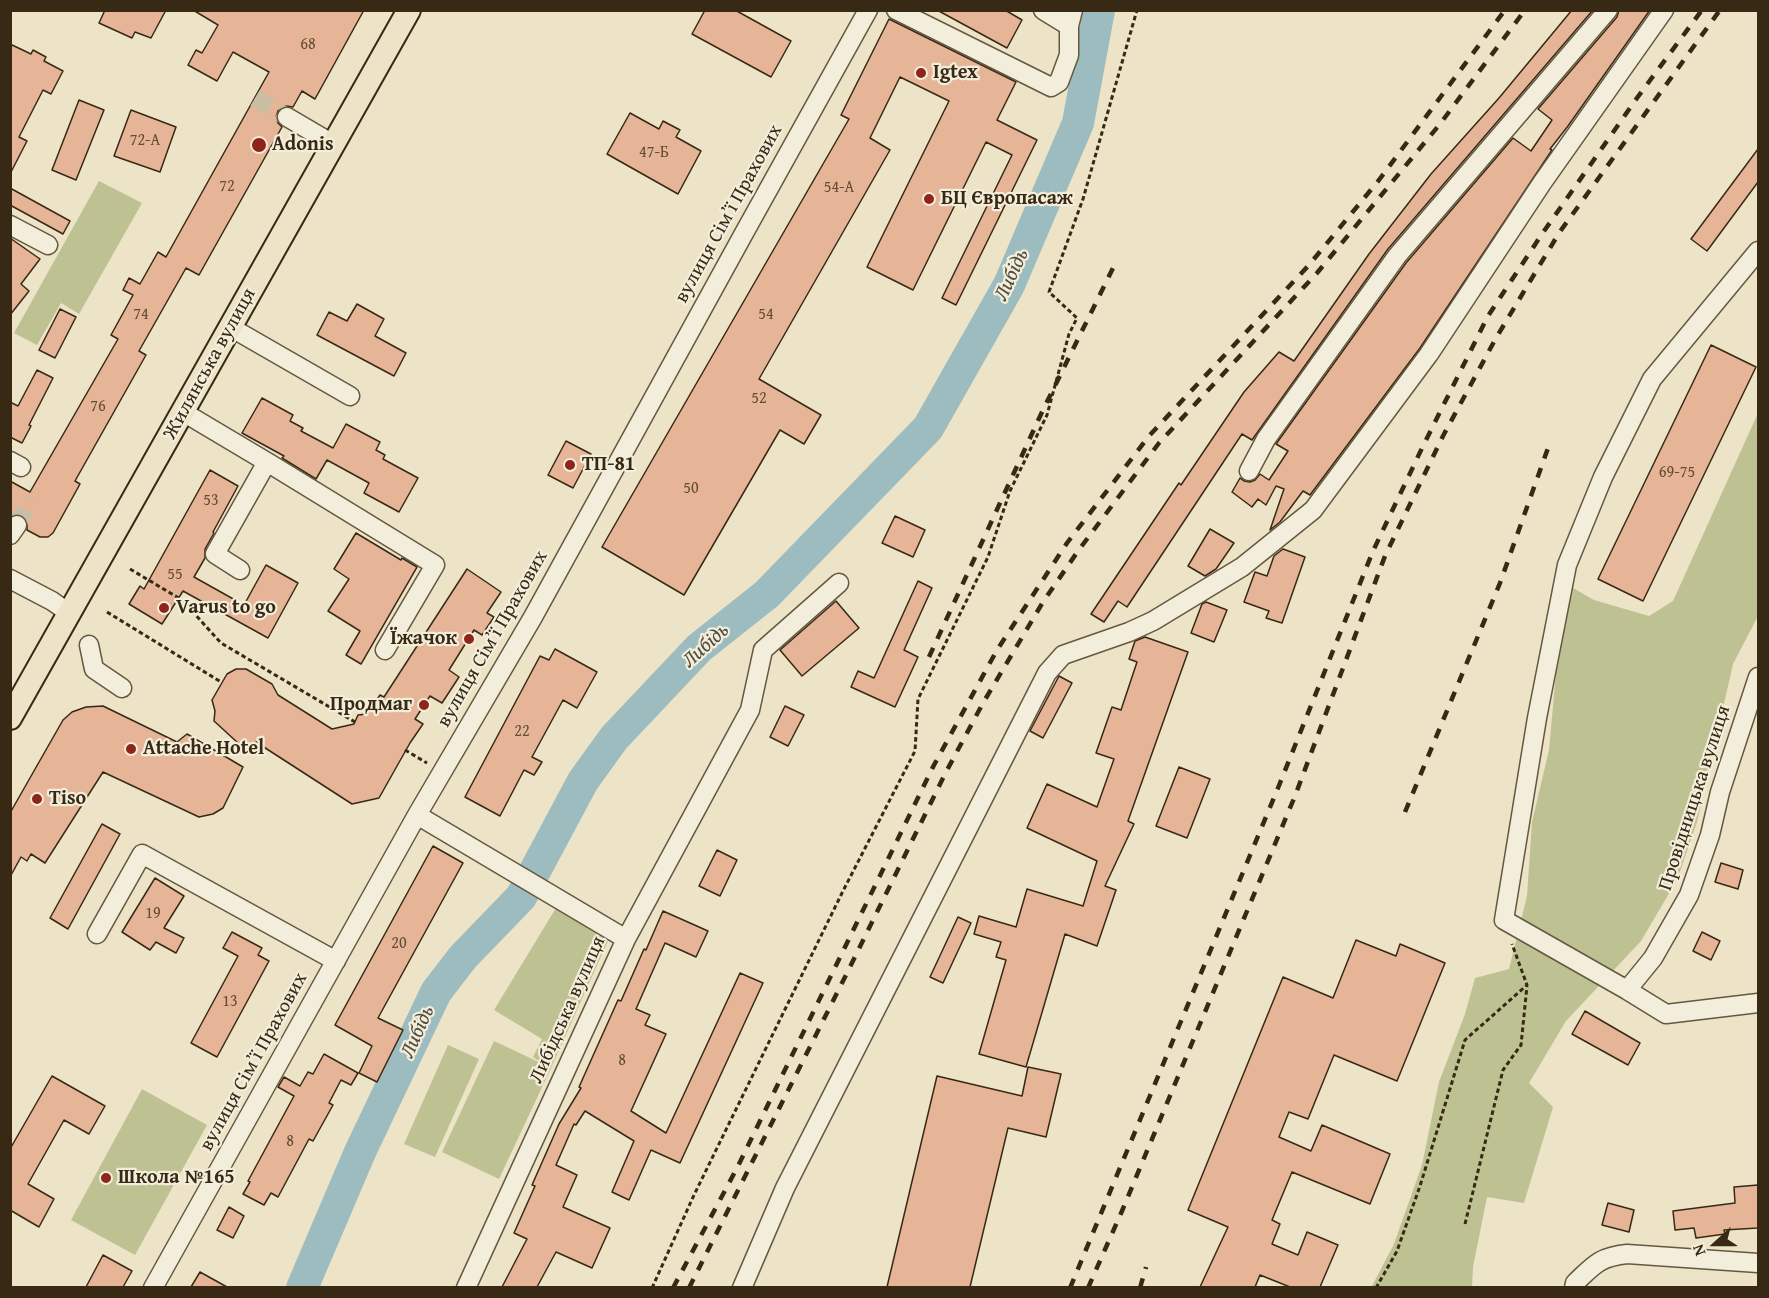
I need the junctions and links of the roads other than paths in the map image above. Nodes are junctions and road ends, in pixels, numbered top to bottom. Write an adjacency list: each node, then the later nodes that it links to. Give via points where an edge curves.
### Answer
1 (408, 10): 9 (main road, Жилянська вулиця)
2 (868, 10): 27 (street, вулиця Сімʼї Прахових, via 533,617)
3 (896, 10): 7 (street, via 1051,87 1059,82 1069,55)
4 (1043, 10): 7 (street)
5 (1608, 10): 17 (street, via 1397,256 1266,439)
6 (1664, 10): 36 (street, via 1542,183 1429,354 1313,510 1242,567 1153,621 1063,655 1047,673 785,1188)
7 (1071, 18)
8 (287, 117): 9 (street)
9 (333, 144): 13 (main road, Жилянська вулиця)
10 (10, 225): 11 (street)
11 (48, 245)
12 (1758, 251): 31 (street, via 1652,379 1603,477 1568,565 1537,718 1504,920)
13 (230, 327): 14 (street); 15 (main road, Жилянська вулиця)
14 (350, 396)
15 (183, 412): 16 (street); 21 (main road, Жилянська вулиця)
16 (267, 462): 18 (street, via 215,554); 23 (street, via 435,565)
17 (1249, 471)
18 (240, 570)
19 (10, 579): 21 (street)
20 (839, 583): 29 (street, via 763,650 750,710)
21 (69, 613): 26 (main road, Жилянська вулиця)
22 (89, 645): 25 (street, via 94,669)
23 (385, 650)
24 (1758, 677): 31 (street, Провідницька вулиця, via 1689,895 1653,958)
25 (122, 688)
26 (10, 717)
27 (417, 815): 29 (street, Либідська вулиця); 30 (street, вулиця Сімʼї Прахових)
28 (97, 934): 30 (street, via 142,854)
29 (626, 939): 35 (street, Либідська вулиця)
30 (336, 961): 34 (street, вулиця Сімʼї Прахових)
31 (1627, 990): 32 (street, via 1666,1014)
32 (1758, 1003)
33 (1758, 1263): 37 (street, via 1627,1254 1598,1262)
34 (153, 1287)
35 (466, 1287)
36 (742, 1287)
37 (1574, 1287)

